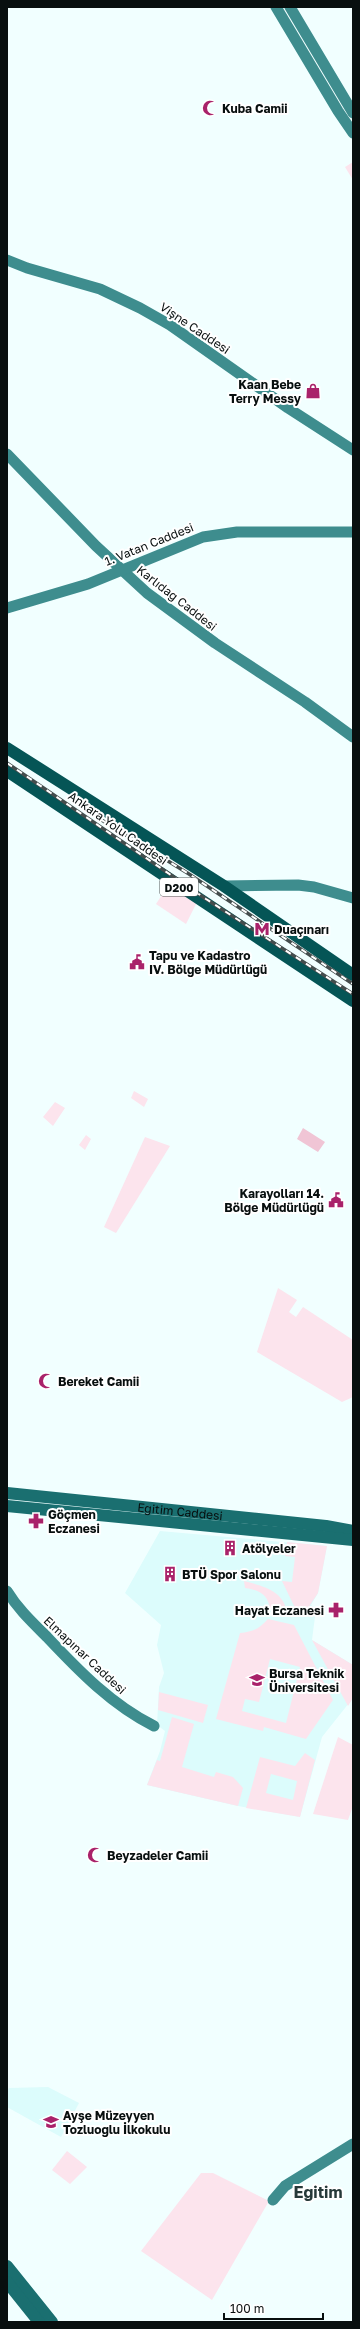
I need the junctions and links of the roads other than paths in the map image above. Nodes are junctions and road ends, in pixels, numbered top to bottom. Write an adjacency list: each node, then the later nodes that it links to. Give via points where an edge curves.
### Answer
1 (276, 7): 4 (main road)
2 (290, 7): 3 (main road)
3 (353, 113)
4 (353, 133)
5 (7, 260): 6 (main road, Vişne Caddesi, via 100,289 140,308 170,325)
6 (353, 450)
7 (7, 454): 9 (main road, Karlıdağ Caddesi)
8 (353, 532): 9 (main road, 1. Vatan Caddesi, via 237,532 203,537)
9 (120, 569): 10 (main road, 1. Vatan Caddesi, via 88,584); 11 (main road, Karlıdağ Caddesi, via 146,593 215,643)
10 (7, 608)
11 (342, 728): 12 (main road); 13 (main road, Karlıdağ Caddesi)
12 (353, 733)
13 (353, 737)
14 (7, 748): 16 (highway, Ankara Yolu Caddesi / D200)
15 (7, 771): 19 (highway, Ankara Yolu Caddesi / D200)
16 (224, 886): 17 (main road, via 298,885); 18 (highway, Ankara Yolu Caddesi / D200)
17 (353, 898)
18 (353, 975)
19 (353, 1001)
20 (7, 1493): 22 (main road, Eğitim Caddesi, via 326,1526)
21 (7, 1506): 23 (main road)
22 (353, 1531)
23 (353, 1540)
24 (7, 1591): 25 (main road, Elmapınar Caddesi, via 28,1619 97,1686 123,1708)
25 (154, 1726)
26 (353, 2144): 27 (main road, via 285,2186)
27 (273, 2200)
28 (7, 2266): 31 (main road)
29 (7, 2282): 30 (main road)
30 (39, 2322)
31 (52, 2322)

